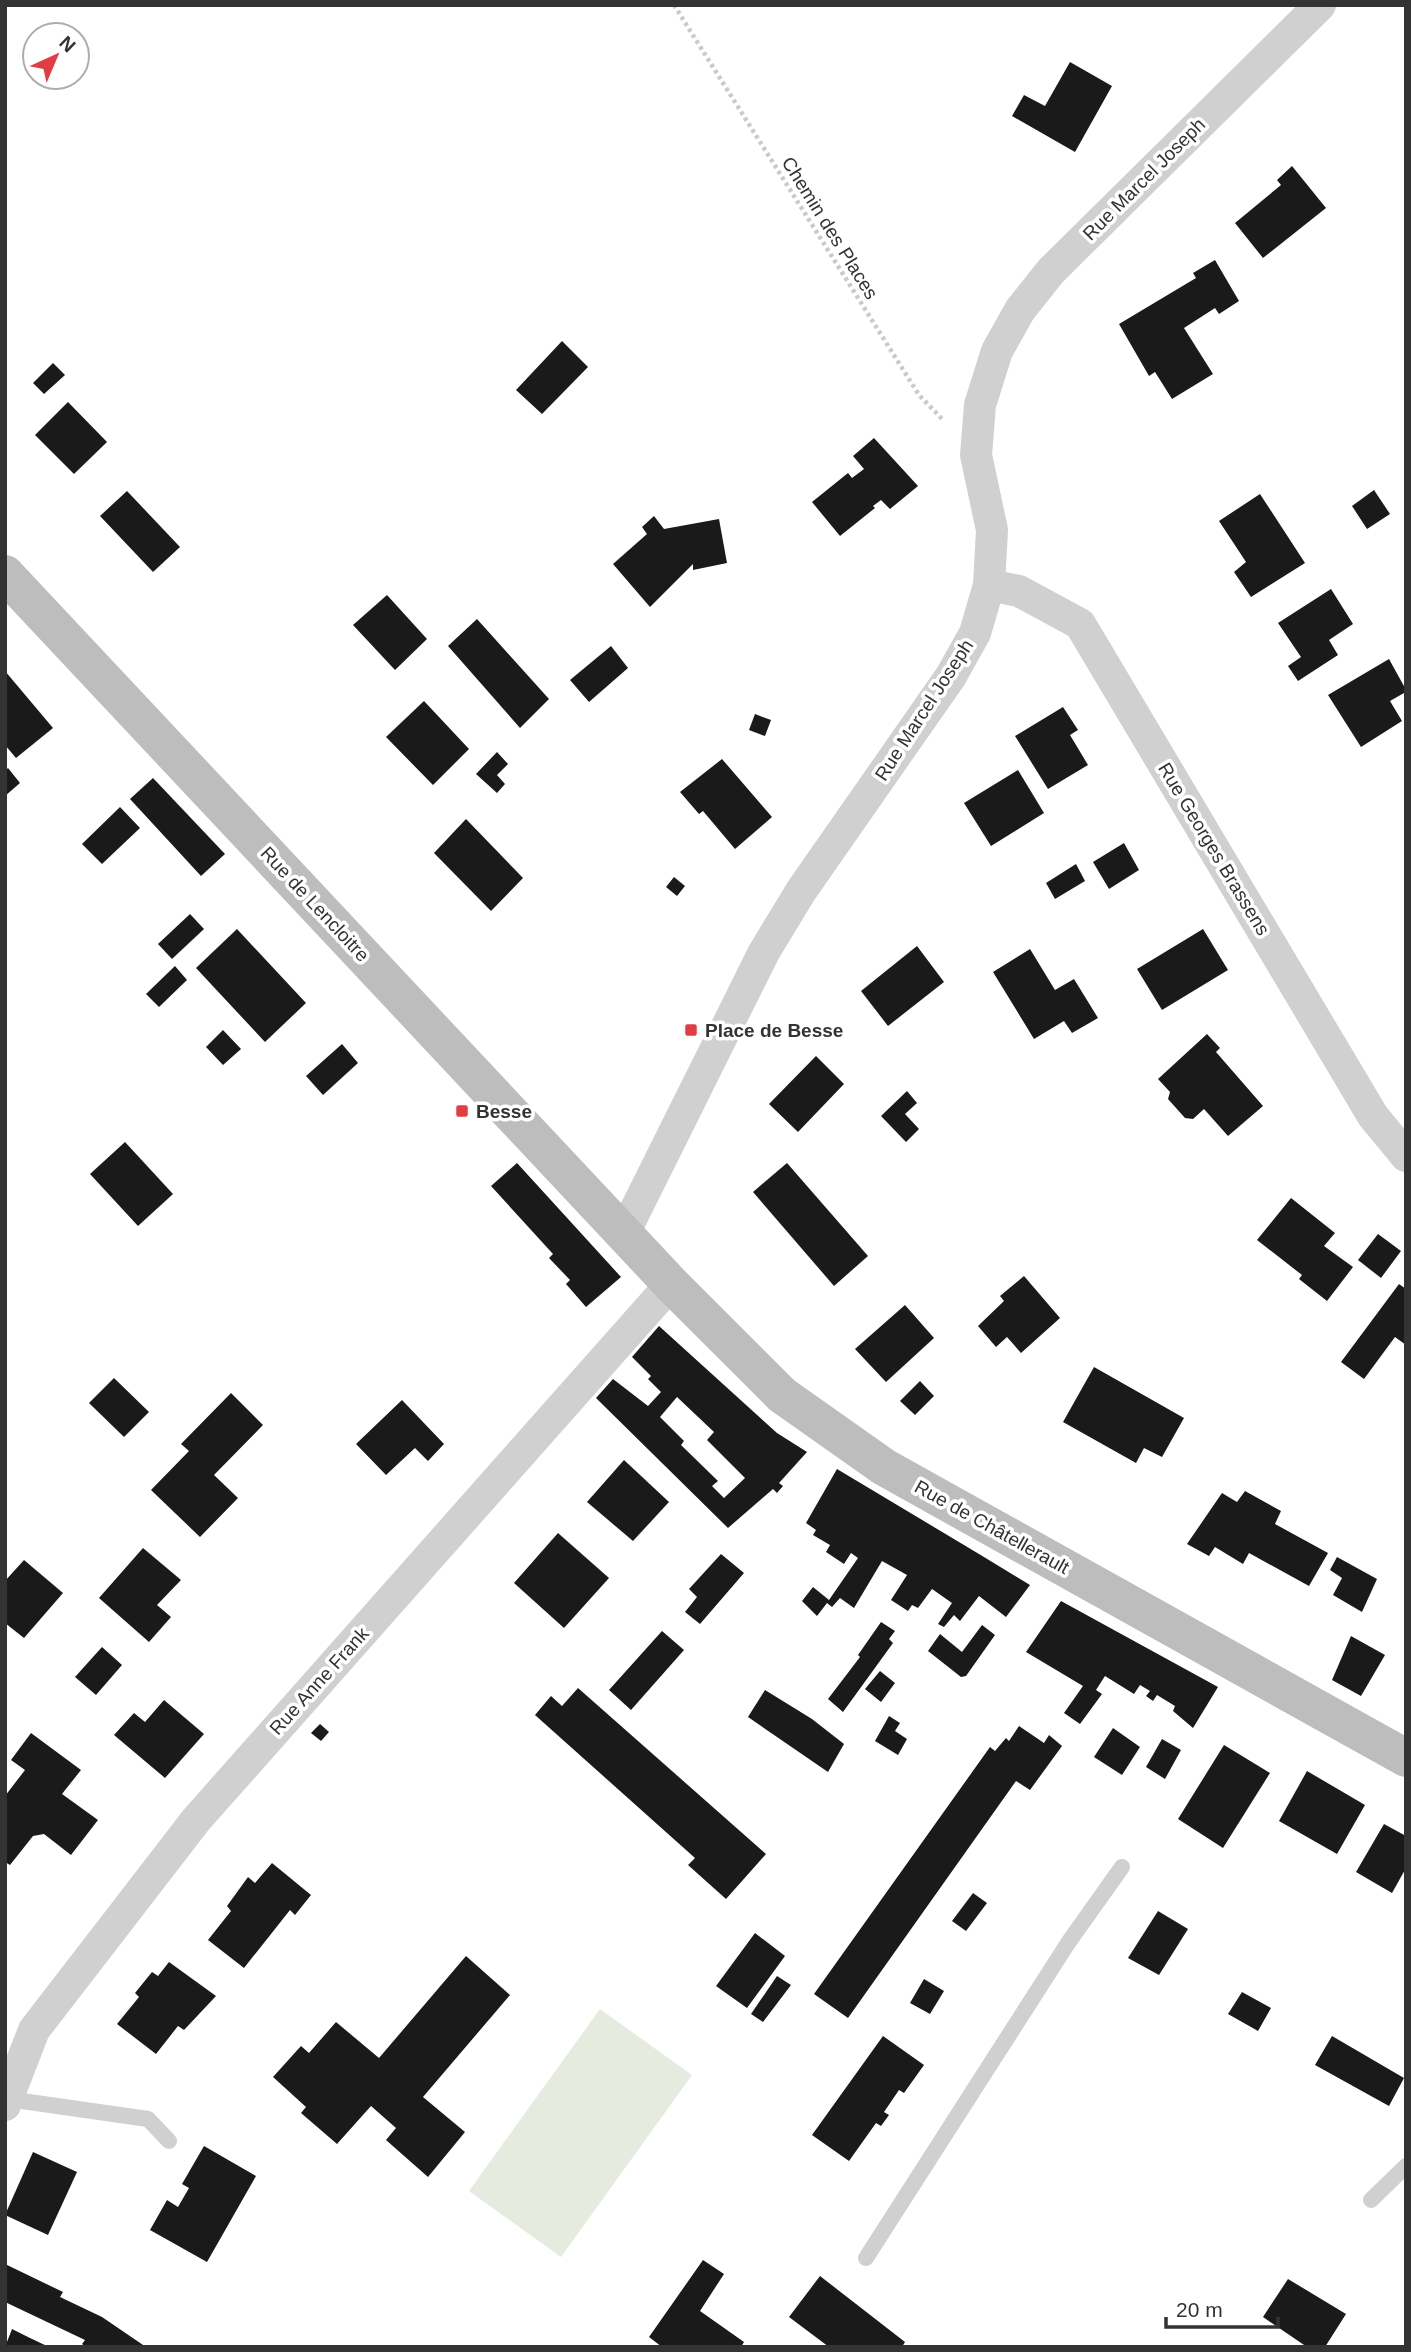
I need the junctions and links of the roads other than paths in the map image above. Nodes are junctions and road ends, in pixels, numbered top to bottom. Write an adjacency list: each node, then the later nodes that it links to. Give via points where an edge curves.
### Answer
1 (1320, 5): 3 (street, Rue Marcel Joseph, via 1051,271 1020,310 997,351 980,405 976,454 992,530)
2 (5, 574): 5 (main road, Rue de Lencloitre)
3 (989, 585): 4 (street, Rue Georges Brassens, via 1019,591 1080,624 1373,1116); 5 (street, Rue Marcel Joseph, via 975,633 951,676 801,891 765,952)
4 (1406, 1156)
5 (624, 1233): 6 (main road, Rue de Châtellerault)
6 (671, 1284): 7 (main road, Rue de Châtellerault, via 782,1395 884,1467); 9 (street, Rue Anne Frank, via 196,1820 34,2030)
7 (1406, 1758)
8 (1122, 1867): 13 (lane, via 1068,1943)
9 (9, 2085): 10 (lane, via 148,2119)
10 (169, 2141)
11 (1406, 2166): 12 (lane)
12 (1371, 2200)
13 (866, 2258)

